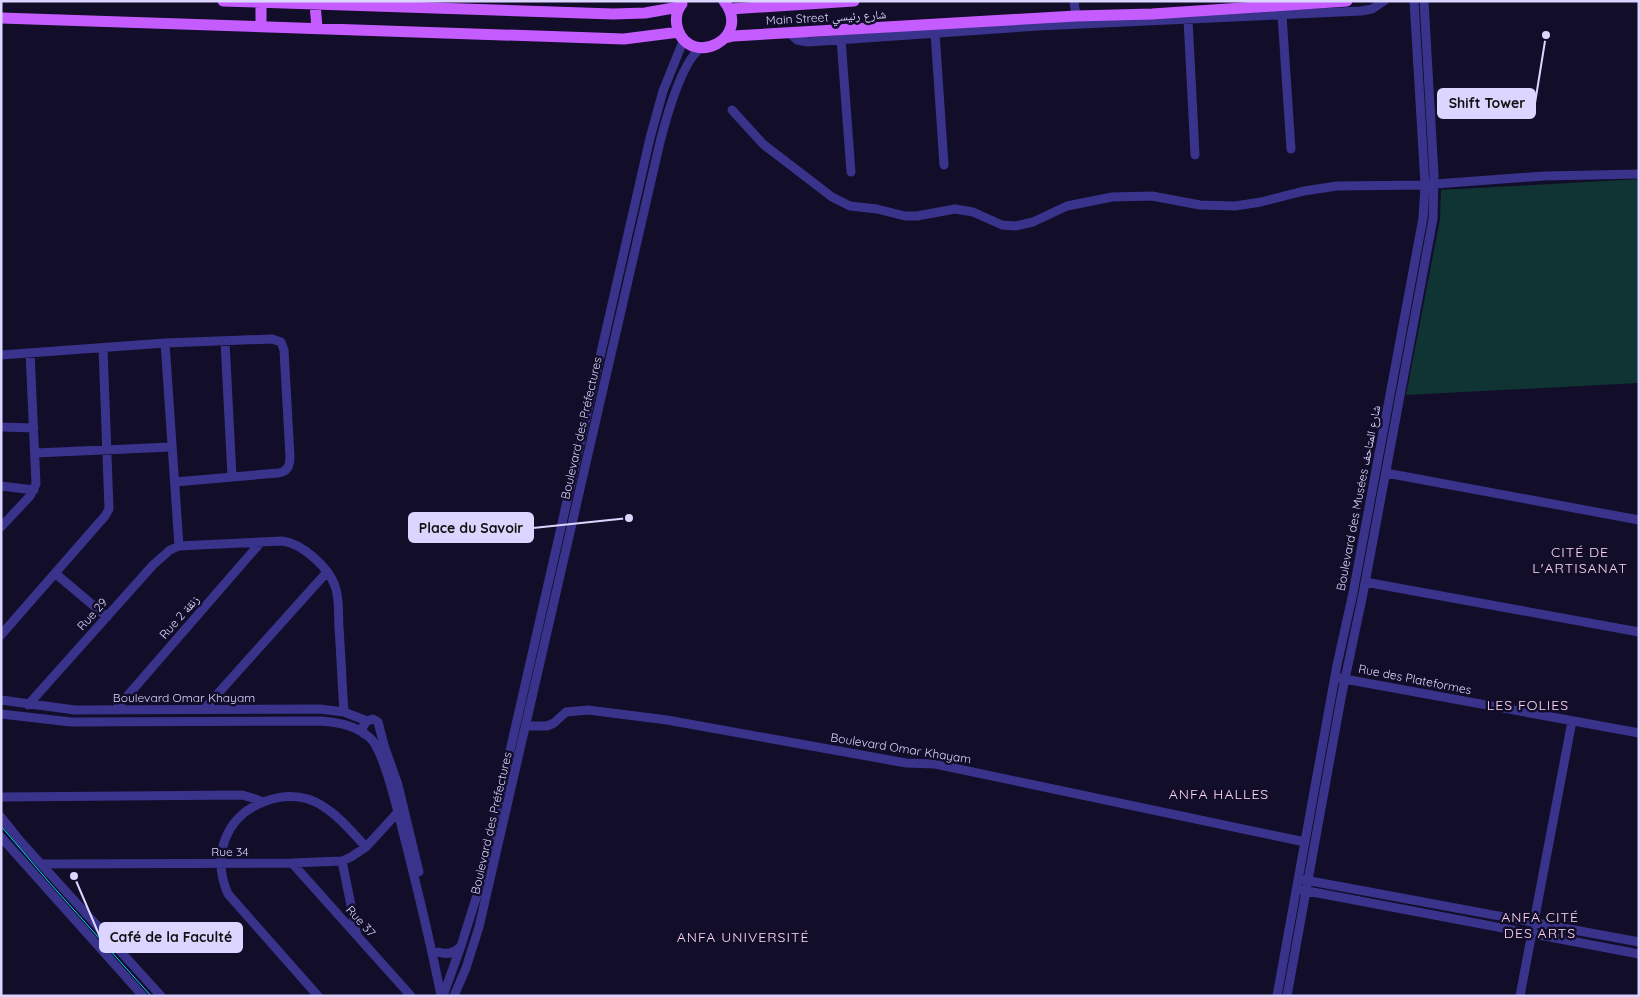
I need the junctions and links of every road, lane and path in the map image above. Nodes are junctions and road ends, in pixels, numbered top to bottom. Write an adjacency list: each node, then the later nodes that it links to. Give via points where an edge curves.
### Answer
1 (224, 1): 9 (main road)
2 (642, 1): 14 (main road)
3 (854, 1): 12 (main road, Main Street شارع رئيسي)
4 (1074, 1): 16 (street)
5 (1347, 1): 16 (main road, Main Street شارع رئيسي)
6 (1384, 1): 15 (street, via 1366,10)
7 (1414, 1): 34 (street, Boulevard des Musées شارع المتاحف)
8 (1424, 1): 33 (street, Boulevard des Musées شارع المتاحف)
9 (260, 2): 11 (main road); 19 (main road)
10 (681, 3): 14 (main road); 23 (main road, via 676,17)
11 (315, 4): 14 (main road); 20 (main road)
12 (784, 4): 13 (main road, Main Street شارع رئيسي)
13 (727, 5): 24 (main road, via 732,25)
14 (633, 14)
15 (1282, 15): 18 (street); 28 (street)
16 (1076, 16): 21 (main road, Main Street شارع رئيسي)
17 (1, 18): 19 (main road)
18 (1188, 20): 22 (street); 29 (street)
19 (261, 26): 20 (main road)
20 (317, 28): 23 (main road, via 624,39)
21 (788, 32): 24 (main road, Main Street شارع رئيسي); 25 (street, via 800,41)
22 (935, 33): 25 (street); 30 (street)
23 (682, 36): 26 (main road); 50 (street, Boulevard des Préfectures, via 650,138)
24 (725, 38): 26 (main road, Main Street شارع رئيسي, via 714,46)
25 (842, 39): 31 (street)
26 (701, 48): 51 (street, Boulevard des Préfectures, via 689,64 665,125)
27 (732, 110): 34 (street, via 763,144 838,201 905,216 955,209 1015,226 1033,222 1067,206 1119,197 1152,196 1200,205 1235,206 1337,186)
28 (1291, 149)
29 (1195, 155)
30 (944, 165)
31 (850, 172)
32 (1639, 174): 33 (street, via 1544,176)
33 (1435, 184): 45 (street, Boulevard des Musées شارع المتاحف, via 1431,230)
34 (1424, 185): 64 (street, Boulevard des Musées شارع المتاحف, via 1423,218)
35 (225, 341): 36 (street); 46 (street); 46 (street, via 275,339 283,344 290,457 288,466 281,472)
36 (165, 343): 37 (street); 42 (street)
37 (103, 348): 38 (street); 43 (street)
38 (30, 353): 39 (street); 41 (street)
39 (1, 355)
40 (1, 427): 41 (street)
41 (34, 428): 44 (street)
42 (172, 447): 43 (street); 47 (street)
43 (107, 450): 44 (street); 57 (street, via 109,509)
44 (35, 453): 49 (street)
45 (1386, 473): 52 (street); 58 (street, Boulevard des Musées شارع المتاحف)
46 (232, 477): 47 (street)
47 (175, 482): 55 (street)
48 (1, 486): 49 (street)
49 (34, 490): 53 (street)
50 (565, 512): 51 (street); 73 (street, Boulevard des Préfectures)
51 (574, 514): 73 (street, Boulevard des Préfectures)
52 (1639, 520)
53 (1, 527)
54 (261, 542): 55 (street); 56 (street, via 292,542 310,554); 68 (street, Rue 2 زنقة)
55 (179, 546): 59 (street, Rue 29, via 158,560)
56 (327, 572): 69 (street); 70 (street, via 337,592)
57 (56, 574): 59 (street); 61 (street)
58 (1366, 582): 62 (street); 65 (street, Boulevard des Musées شارع المتاحف)
59 (107, 617): 67 (street, Rue 29)
60 (1, 622): 61 (street)
61 (11, 624): 63 (street)
62 (1639, 632)
63 (1, 635)
64 (1335, 677): 65 (street, Rue des Plateformes); 83 (street, Boulevard des Musées شارع المتاحف)
65 (1345, 678): 74 (street, Rue des Plateformes); 90 (street, Boulevard des Musées شارع المتاحف)
66 (1, 700): 67 (street, Boulevard Omar Khayam)
67 (28, 705): 68 (street, Boulevard Omar Khayam, via 75,710)
68 (116, 709): 69 (street, Boulevard Omar Khayam)
69 (204, 709): 70 (street, Boulevard Omar Khayam)
70 (344, 712): 72 (street, Boulevard Omar Khayam)
71 (1, 714): 77 (street, Boulevard Omar Khayam, via 71,722 320,721 349,726)
72 (367, 720): 75 (street, via 378,722); 77 (street, via 362,728)
73 (524, 721): 83 (street, Boulevard Omar Khayam, via 548,726 566,712 582,710 659,719 906,763 935,764); 97 (street, Boulevard des Préfectures); 101 (street, Boulevard des Préfectures, via 479,927)
74 (1572, 721): 76 (street, Rue des Plateformes); 93 (street)
75 (380, 731): 77 (street, via 376,736); 98 (street, Boulevard des Préfectures, via 398,785)
76 (1639, 734)
77 (367, 736): 80 (street, Boulevard des Préfectures, via 377,748)
78 (1, 797): 79 (street, via 242,795)
79 (262, 802): 84 (street, via 285,796 319,804); 86 (street, via 234,822 226,837)
80 (398, 812): 84 (street, Rue 34); 106 (street, Boulevard des Préfectures)
81 (1, 817): 88 (street)
82 (1, 837): 102 (street)
83 (1305, 842): 89 (street, Boulevard des Musées شارع المتاحف)
84 (366, 847): 85 (street, Rue 34)
85 (342, 861): 87 (street, Rue 34); 95 (street)
86 (221, 863): 87 (street, Rue 34); 88 (street, Rue 34); 104 (street, via 228,894)
87 (292, 863): 95 (street, Rue 37)
88 (42, 864): 103 (street)
89 (1298, 878): 90 (street); 91 (street, Boulevard des Musées شارع المتاحف)
90 (1308, 880): 92 (street, Boulevard des Musées شارع المتاحف); 93 (street)
91 (1297, 889): 92 (street); 107 (street, Boulevard des Musées شارع المتاحف)
92 (1307, 890): 94 (street); 108 (street, Boulevard des Musées شارع المتاحف)
93 (1534, 923): 94 (street); 96 (street)
94 (1532, 933): 99 (street); 109 (street)
95 (357, 936): 105 (street, Rue 37)
96 (1639, 942)
97 (461, 946): 98 (street, via 449,954); 100 (street, Boulevard des Préfectures)
98 (438, 952): 100 (street, Boulevard des Préfectures)
99 (1639, 954)
100 (446, 986): 101 (street, Boulevard des Préfectures); 106 (street, Boulevard des Préfectures)
101 (454, 995)
102 (143, 996)
103 (161, 996)
104 (318, 996)
105 (412, 996)
106 (442, 996)
107 (1277, 996)
108 (1287, 996)
109 (1520, 996)

